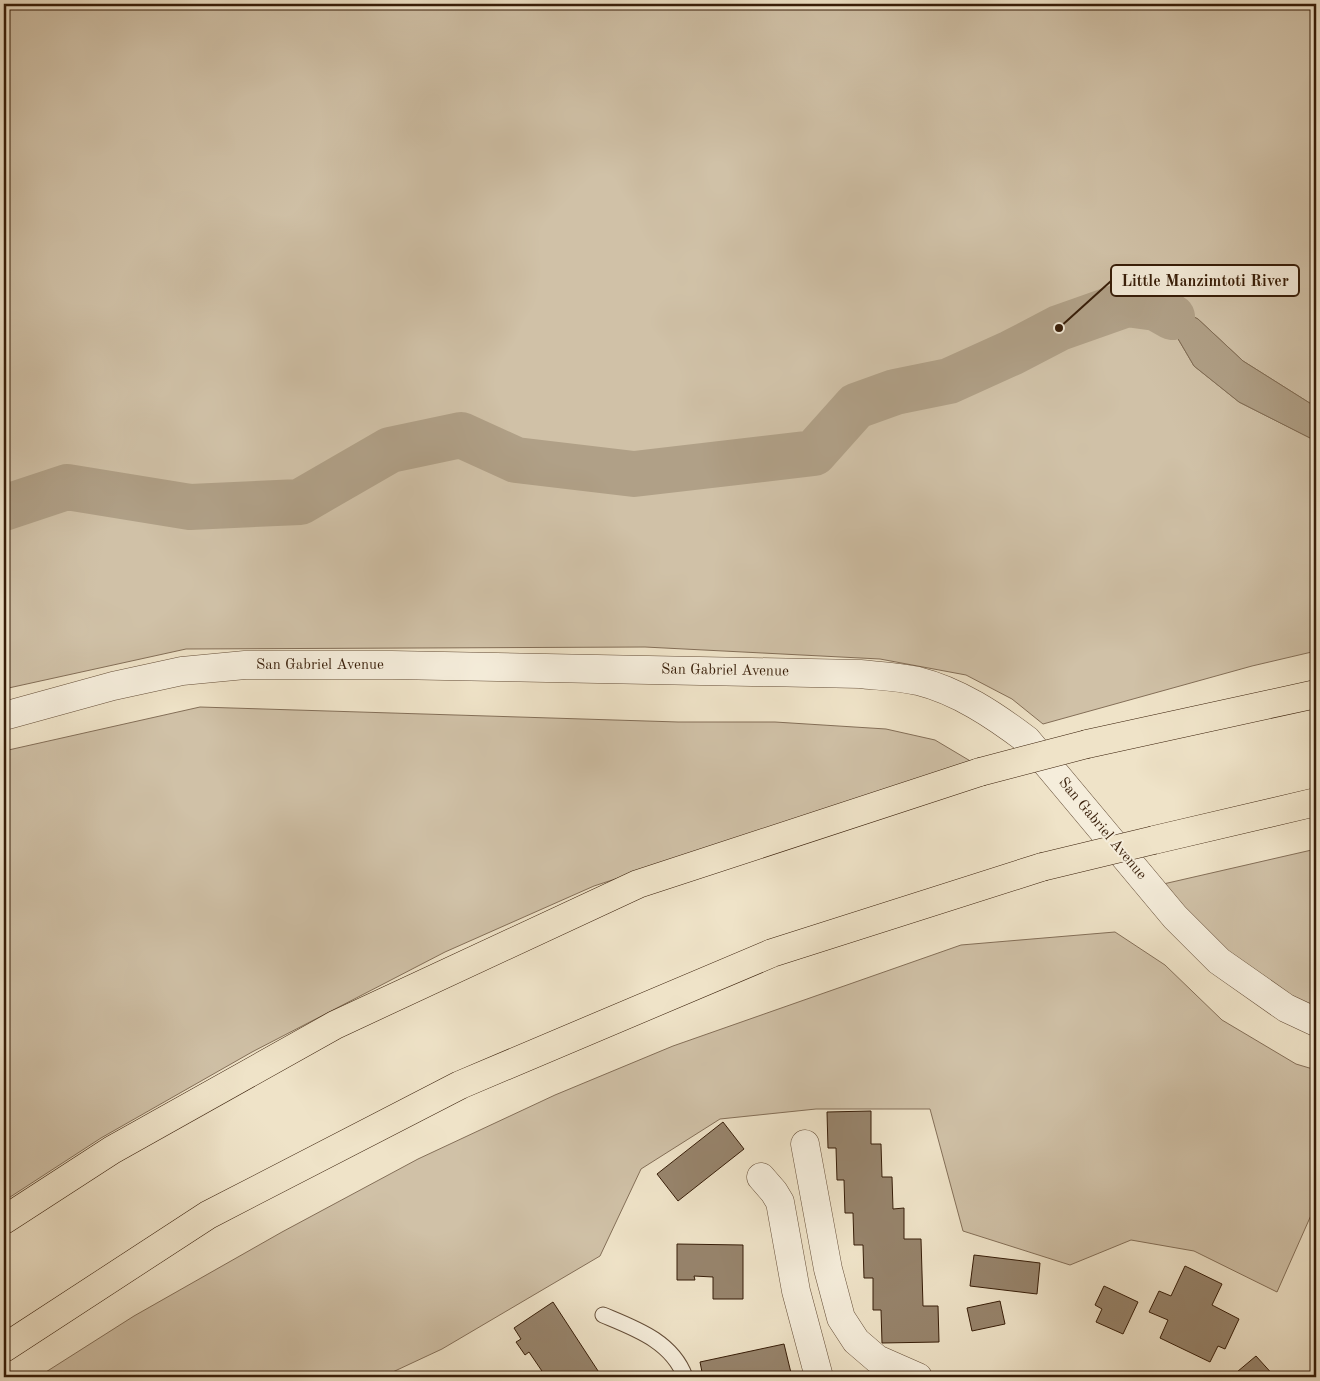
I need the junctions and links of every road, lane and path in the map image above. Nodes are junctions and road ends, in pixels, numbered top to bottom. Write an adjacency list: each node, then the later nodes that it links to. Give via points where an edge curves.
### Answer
1 (1316, 694): 7 (highway, bridge, via 1087,744 980,772 629,888 335,1025 112,1150)
2 (4, 716): 4 (street, San Gabriel Avenue, via 174,673 245,665 392,664 841,673 918,681 963,698 1003,721 1027,740 1175,917 1219,961 1286,1008)
3 (1316, 802): 9 (highway, bridge, via 1042,867 772,952 460,1085 208,1215)
4 (1316, 1022)
5 (805, 1144): 12 (street, via 828,1270 841,1318 856,1340 877,1359)
6 (761, 1177): 11 (street, via 780,1202 796,1291)
7 (4, 1220)
8 (603, 1315): 10 (lane, via 637,1329 663,1345)
9 (4, 1348)
10 (685, 1377)
11 (819, 1377)
12 (918, 1377)

